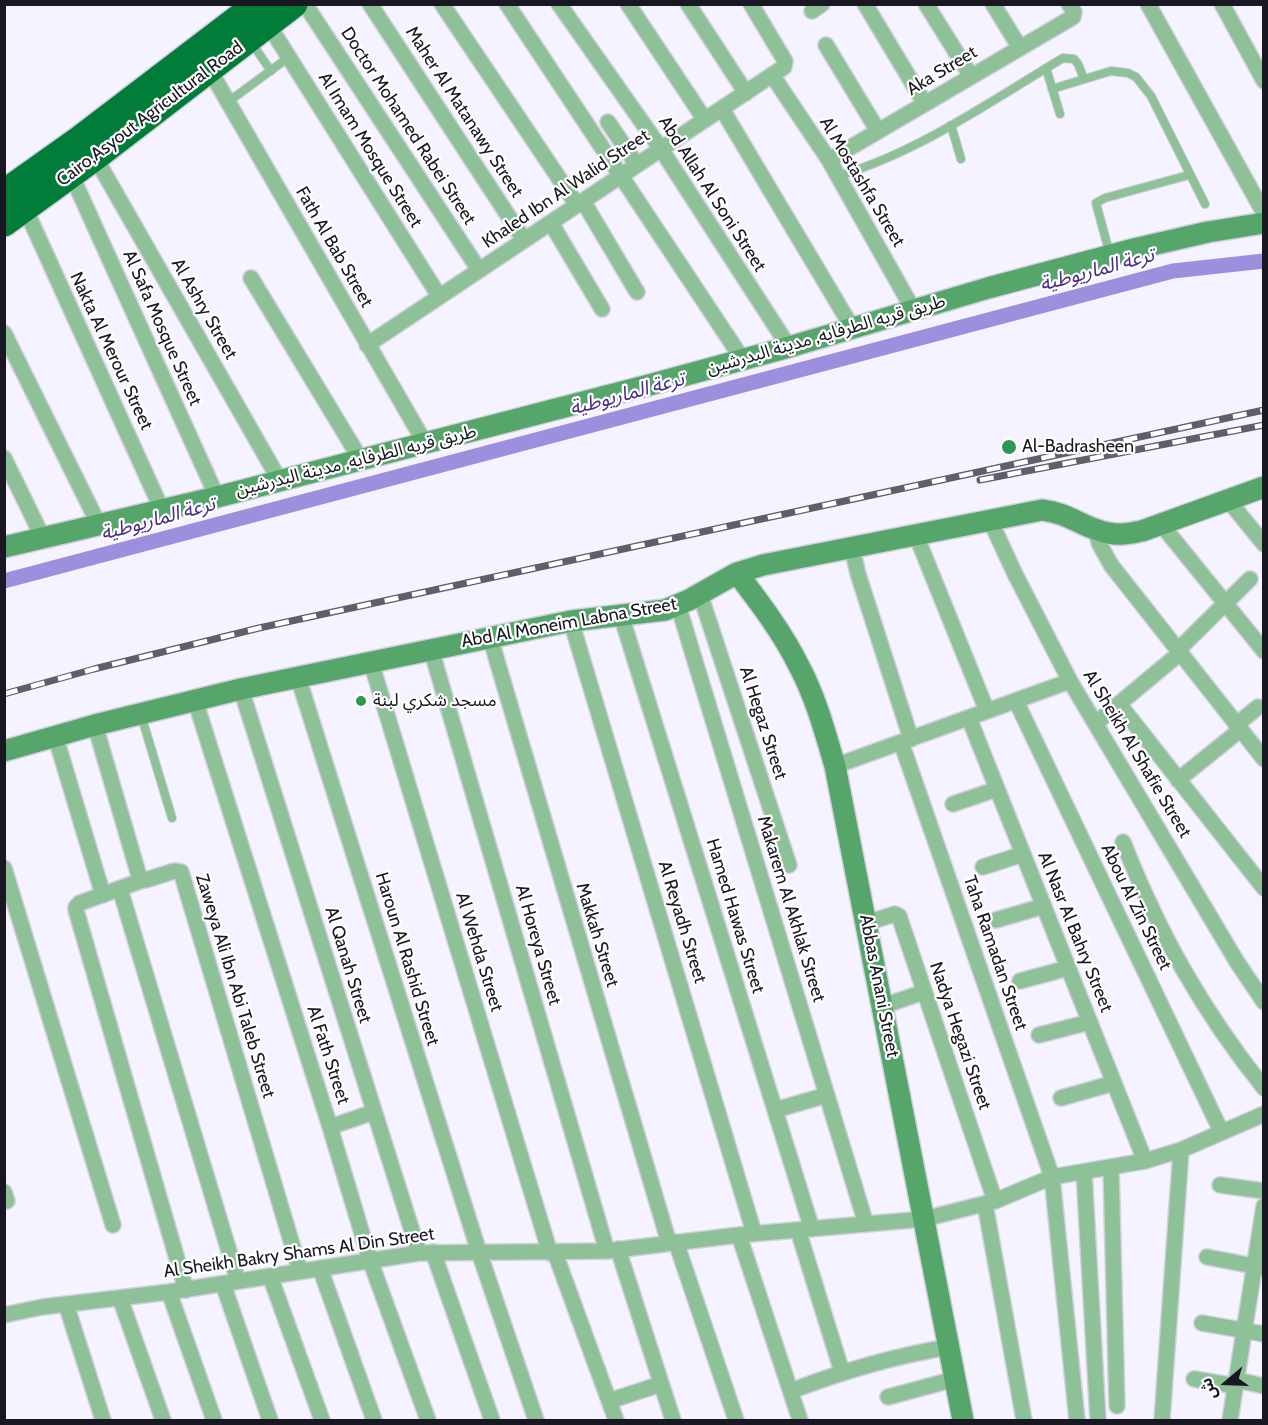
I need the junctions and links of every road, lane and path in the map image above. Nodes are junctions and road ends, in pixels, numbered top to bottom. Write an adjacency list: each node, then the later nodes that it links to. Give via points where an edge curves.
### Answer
1 (294, 4): 16 (highway, Cairo,Asyout Agricultural Road)
2 (305, 4): 55 (street, Doctor Mohamed Rabei Street)
3 (370, 4): 53 (street, Maher Al Matanawy Street)
4 (442, 4): 47 (street)
5 (507, 4): 44 (street)
6 (559, 4): 38 (street, Abd Allah Al Soni Street)
7 (628, 4): 34 (street)
8 (688, 4): 29 (street)
9 (752, 4): 24 (street, Khaled Ibn Al Walid Street, via 785,64)
10 (866, 4): 31 (street)
11 (926, 4): 25 (street)
12 (993, 4): 18 (street)
13 (1148, 4): 50 (street)
14 (1222, 4): 21 (street)
15 (1072, 10): 18 (street, Aka Street)
16 (258, 22): 19 (highway, Cairo,Asyout Agricultural Road); 20 (street, Al Imam Mosque Street); 23 (lane)
17 (825, 45): 37 (street)
18 (1020, 48): 25 (street, Aka Street)
19 (215, 55): 30 (street, Fath Al Bab Street); 39 (highway, Cairo,Asyout Agricultural Road); 49 (highway, Cairo,Asyout Agricultural Road, via 80,139)
20 (289, 57): 23 (lane); 58 (street, Al Imam Mosque Street)
21 (1258, 60): 27 (street)
22 (1046, 68): 26 (lane, via 1063,58 1074,59); 28 (lane); 36 (lane)
23 (271, 71): 30 (lane)
24 (772, 75): 29 (street, Khaled Ibn Al Walid Street); 41 (street, Al Mostashfa Street)
25 (971, 76): 31 (street, Aka Street)
26 (1084, 79): 28 (lane); 45 (lane, via 1111,71 1136,77 1151,96)
27 (1263, 81)
28 (1052, 88): 33 (lane)
29 (746, 93): 32 (street, Khaled Ibn Al Walid Street)
30 (228, 102): 63 (street, Fath Al Bab Street)
31 (925, 104): 37 (street, Aka Street)
32 (722, 109): 34 (street, Khaled Ibn Al Walid Street); 61 (street)
33 (1060, 114)
34 (705, 120): 38 (street, Khaled Ibn Al Walid Street)
35 (608, 122): 42 (street)
36 (951, 124): 40 (lane); 46 (lane, via 873,164)
37 (878, 131): 41 (street, Aka Street)
38 (661, 149): 42 (street, Khaled Ibn Al Walid Street); 64 (street, Abd Allah Al Soni Street)
39 (95, 157): 43 (highway, Cairo,Asyout Agricultural Road); 69 (street, Al Ashry Street)
40 (961, 159)
41 (829, 160): 46 (street, Al Mostashfa Street)
42 (637, 165): 44 (street, Khaled Ibn Al Walid Street)
43 (71, 174): 49 (highway, Cairo,Asyout Agricultural Road); 71 (street, Al Safa Mosque Street)
44 (622, 175): 47 (street, Khaled Ibn Al Walid Street); 65 (street)
45 (1189, 175): 48 (lane); 54 (lane, via 1096,203)
46 (838, 176): 60 (street, Al Mostashfa Street)
47 (580, 203): 51 (street, Khaled Ibn Al Walid Street); 57 (street)
48 (1204, 204)
49 (11, 208): 73 (street, Nakta Al Merour Street)
50 (1263, 213)
51 (551, 222): 53 (street, Khaled Ibn Al Walid Street); 59 (street)
52 (1263, 223): 54 (main road, طريق قريه الطرفايه, مدينة البدرشين)
53 (524, 240): 55 (street, Khaled Ibn Al Walid Street)
54 (1110, 255): 60 (main road, طريق قريه الطرفايه, مدينة البدرشين)
55 (479, 270): 58 (street, Khaled Ibn Al Walid Street)
56 (251, 278): 68 (street)
57 (637, 292)
58 (440, 296): 63 (street, Khaled Ibn Al Walid Street)
59 (602, 309)
60 (914, 311): 61 (main road, طريق قريه الطرفايه, مدينة البدرشين)
61 (853, 329): 64 (main road, طريق قريه الطرفايه, مدينة البدرشين)
62 (4, 333): 76 (street)
63 (367, 345): 66 (street, Fath Al Bab Street)
64 (789, 347): 65 (main road, طريق قريه الطرفايه, مدينة البدرشين)
65 (743, 360): 66 (main road, طريق قريه الطرفايه, مدينة البدرشين)
66 (425, 443): 68 (main road, طريق قريه الطرفايه, مدينة البدرشين)
67 (4, 459): 79 (street)
68 (361, 460): 69 (main road, طريق قريه الطرفايه, مدينة البدرشين)
69 (280, 481): 71 (main road, طريق قريه الطرفايه, مدينة البدرشين)
70 (1263, 487): 72 (main road, Abd Al Moneim Labna Street)
71 (217, 497): 73 (main road, طريق قريه الطرفايه, مدينة البدرشين)
72 (1228, 500): 75 (main road, Abd Al Moneim Labna Street); 80 (street)
73 (162, 510): 76 (main road, طريق قريه الطرفايه, مدينة البدرشين)
74 (990, 520): 77 (main road, Abd Al Moneim Labna Street, via 1049,510); 78 (main road, Abd Al Moneim Labna Street); 96 (street, Al Sheikh Al Shafie Street)
75 (1161, 524): 77 (main road, Abd Al Moneim Labna Street, via 1124,534); 86 (street)
76 (99, 525): 79 (main road, طريق قريه الطرفايه, مدينة البدرشين)
77 (1096, 530): 93 (street, via 1111,565)
78 (916, 535): 82 (main road, Abd Al Moneim Labna Street); 102 (street)
79 (43, 538): 81 (main road, طريق قريه الطرفايه, مدينة البدرشين)
80 (1263, 544)
81 (4, 547)
82 (852, 548): 83 (main road, Abd Al Moneim Labna Street); 109 (street, Taha Ramadan Street)
83 (737, 573): 85 (main road, Abd Al Moneim Labna Street); 112 (main road, Abbas Anani Street, via 772,619 800,666 821,716)
84 (1250, 579): 86 (street)
85 (700, 594): 87 (main road, Abd Al Moneim Labna Street); 119 (street, Al Hegaz Street)
86 (1225, 603): 92 (street); 93 (street)
87 (678, 605): 88 (main road, Abd Al Moneim Labna Street); 138 (street, Makarem Al Akhlak Street)
88 (621, 615): 89 (main road, Abd Al Moneim Labna Street); 140 (street, Hamed Hawas Street)
89 (572, 621): 90 (main road, Abd Al Moneim Labna Street); 158 (street, Al Reyadh Street)
90 (490, 637): 91 (main road, Abd Al Moneim Labna Street); 159 (street, Makkah Street)
91 (431, 649): 94 (main road, Abd Al Moneim Labna Street); 160 (street, Al Horeya Street)
92 (1263, 651)
93 (1179, 652): 100 (street); 107 (street)
94 (371, 662): 95 (main road, Abd Al Moneim Labna Street); 163 (street, Al Wehda Street)
95 (298, 678): 97 (main road, Abd Al Moneim Labna Street); 162 (street, Haroun Al Rashid Street)
96 (1070, 681): 99 (street); 105 (street, Al Sheikh Al Shafie Street)
97 (241, 689): 98 (main road, Abd Al Moneim Labna Street); 141 (street, Al Qanah Street)
98 (195, 700): 103 (main road, Abd Al Moneim Labna Street); 143 (street, Al Fath Street)
99 (1016, 701): 102 (street); 144 (street, Abou Al Zin Street)
100 (1119, 704): 105 (street); 113 (street)
101 (1258, 707): 107 (street)
102 (987, 711): 104 (street)
103 (141, 713): 106 (main road, Abd Al Moneim Labna Street); 116 (lane)
104 (969, 718): 109 (street); 114 (street, Al Nasr Al Bahry Street)
105 (1096, 723): 132 (street, Al Sheikh Al Shafie Street)
106 (94, 725): 108 (main road, Abd Al Moneim Labna Street); 122 (street)
107 (1238, 728): 111 (street); 113 (street)
108 (55, 735): 110 (main road, Abd Al Moneim Labna Street); 125 (street)
109 (906, 740): 112 (street); 149 (street, Taha Ramadan Street)
110 (4, 751)
111 (1263, 759)
112 (835, 766): 128 (main road, Abbas Anani Street)
113 (1178, 780): 123 (street)
114 (997, 789): 115 (street); 118 (street, Al Nasr Al Bahry Street)
115 (953, 804)
116 (172, 818)
117 (1123, 842): 137 (street, via 1160,928 1189,982)
118 (1023, 854): 120 (street); 126 (street, Al Nasr Al Bahry Street)
119 (789, 865)
120 (983, 867)
121 (4, 868): 156 (street)
122 (143, 880): 124 (street); 168 (street, Zaweya Ali Ibn Abi Taleb Street, via 181,872)
123 (1263, 888)
124 (120, 889): 125 (street); 170 (street)
125 (103, 895): 171 (street, via 81,903 76,910)
126 (1044, 906): 127 (street); 129 (street, Al Nasr Al Bahry Street)
127 (996, 920)
128 (866, 923): 131 (street, Nadya Hegazi Street, via 898,915); 133 (main road, Abbas Anani Street)
129 (1068, 968): 130 (street); 134 (street, Al Nasr Al Bahry Street)
130 (1020, 981)
131 (924, 992): 133 (street); 152 (street, Nadya Hegazi Street)
132 (1263, 1002)
133 (883, 1006): 154 (main road, Abbas Anani Street)
134 (1090, 1022): 135 (street); 136 (street, Al Nasr Al Bahry Street)
135 (1039, 1035)
136 (1114, 1083): 139 (street); 146 (street, Al Nasr Al Bahry Street)
137 (1263, 1088)
138 (827, 1095): 140 (street); 155 (street, Makarem Al Akhlak Street)
139 (1061, 1098)
140 (775, 1110): 157 (street, Hamed Hawas Street)
141 (374, 1112): 143 (street); 161 (street, Al Qanah Street)
142 (1263, 1114): 144 (street, Al Sheikh Bakry Shams Al Din Street)
143 (330, 1127): 165 (street, Al Fath Street)
144 (1221, 1131): 145 (street, Al Sheikh Bakry Shams Al Din Street)
145 (1181, 1150): 146 (street, Al Sheikh Bakry Shams Al Din Street); 206 (street)
146 (1145, 1161): 147 (street, Al Sheikh Bakry Shams Al Din Street)
147 (1111, 1167): 148 (street, Al Sheikh Bakry Shams Al Din Street); 189 (street, via 1121,1406)
148 (1084, 1172): 149 (street, Al Sheikh Bakry Shams Al Din Street); 189 (street)
149 (1052, 1177): 152 (street, Al Sheikh Bakry Shams Al Din Street); 205 (street, Taha Ramadan Street)
150 (1220, 1185): 151 (street)
151 (1263, 1191)
152 (990, 1203): 154 (street, Al Sheikh Bakry Shams Al Din Street); 204 (street, Nadya Hegazi Street)
153 (1263, 1206): 166 (street)
154 (924, 1220): 155 (street, Al Sheikh Bakry Shams Al Din Street); 179 (main road, Abbas Anani Street)
155 (866, 1224): 157 (street, Al Sheikh Bakry Shams Al Din Street)
156 (113, 1225)
157 (805, 1229): 158 (street, Al Sheikh Bakry Shams Al Din Street); 180 (street, Hamed Hawas Street)
158 (747, 1234): 159 (street, Al Sheikh Bakry Shams Al Din Street); 186 (street, Al Reyadh Street)
159 (672, 1243): 160 (street, Al Sheikh Bakry Shams Al Din Street); 201 (street, Makkah Street)
160 (613, 1250): 163 (street, Al Sheikh Bakry Shams Al Din Street); 184 (street, Al Horeya Street)
161 (426, 1252): 162 (street, Al Sheikh Bakry Shams Al Din Street); 165 (street, Al Sheikh Bakry Shams Al Din Street); 197 (street, Al Qanah Street)
162 (479, 1252): 163 (street, Al Sheikh Bakry Shams Al Din Street); 198 (street, Haroun Al Rashid Street)
163 (552, 1253): 188 (street, Al Wehda Street)
164 (1207, 1257): 166 (street)
165 (370, 1260): 167 (street, Al Sheikh Bakry Shams Al Din Street); 196 (street, Al Fath Street)
166 (1258, 1267): 177 (street)
167 (320, 1268): 168 (street, Al Sheikh Bakry Shams Al Din Street); 195 (street)
168 (300, 1271): 169 (street, Al Sheikh Bakry Shams Al Din Street)
169 (270, 1276): 170 (street, Al Sheikh Bakry Shams Al Din Street); 194 (street)
170 (230, 1283): 171 (street, Al Sheikh Bakry Shams Al Din Street); 193 (street)
171 (186, 1290): 172 (street, Al Sheikh Bakry Shams Al Din Street)
172 (169, 1292): 173 (street, Al Sheikh Bakry Shams Al Din Street); 192 (street)
173 (120, 1298): 174 (street, Al Sheikh Bakry Shams Al Din Street); 191 (street)
174 (66, 1304): 175 (street, Al Sheikh Bakry Shams Al Din Street); 190 (street)
175 (4, 1315)
176 (1202, 1323): 177 (street)
177 (1244, 1330): 178 (street); 183 (street)
178 (1263, 1334)
179 (949, 1347): 180 (street); 181 (main road, Abbas Anani Street)
180 (842, 1372): 186 (street)
181 (955, 1379): 187 (street); 203 (main road, Abbas Anani Street)
182 (1194, 1379): 183 (street)
183 (1236, 1383): 185 (street); 207 (street)
184 (661, 1384): 188 (street); 200 (street, Al Horeya Street)
185 (1263, 1386)
186 (791, 1392): 202 (street, Al Reyadh Street)
187 (888, 1397)
188 (609, 1401): 199 (street, Al Wehda Street)
189 (1097, 1413)
190 (103, 1420)
191 (163, 1420)
192 (214, 1420)
193 (270, 1420)
194 (322, 1420)
195 (374, 1420)
196 (428, 1420)
197 (492, 1420)
198 (536, 1420)
199 (616, 1420)
200 (673, 1420)
201 (736, 1420)
202 (800, 1420)
203 (963, 1420)
204 (1024, 1420)
205 (1077, 1420)
206 (1162, 1420)
207 (1230, 1420)

